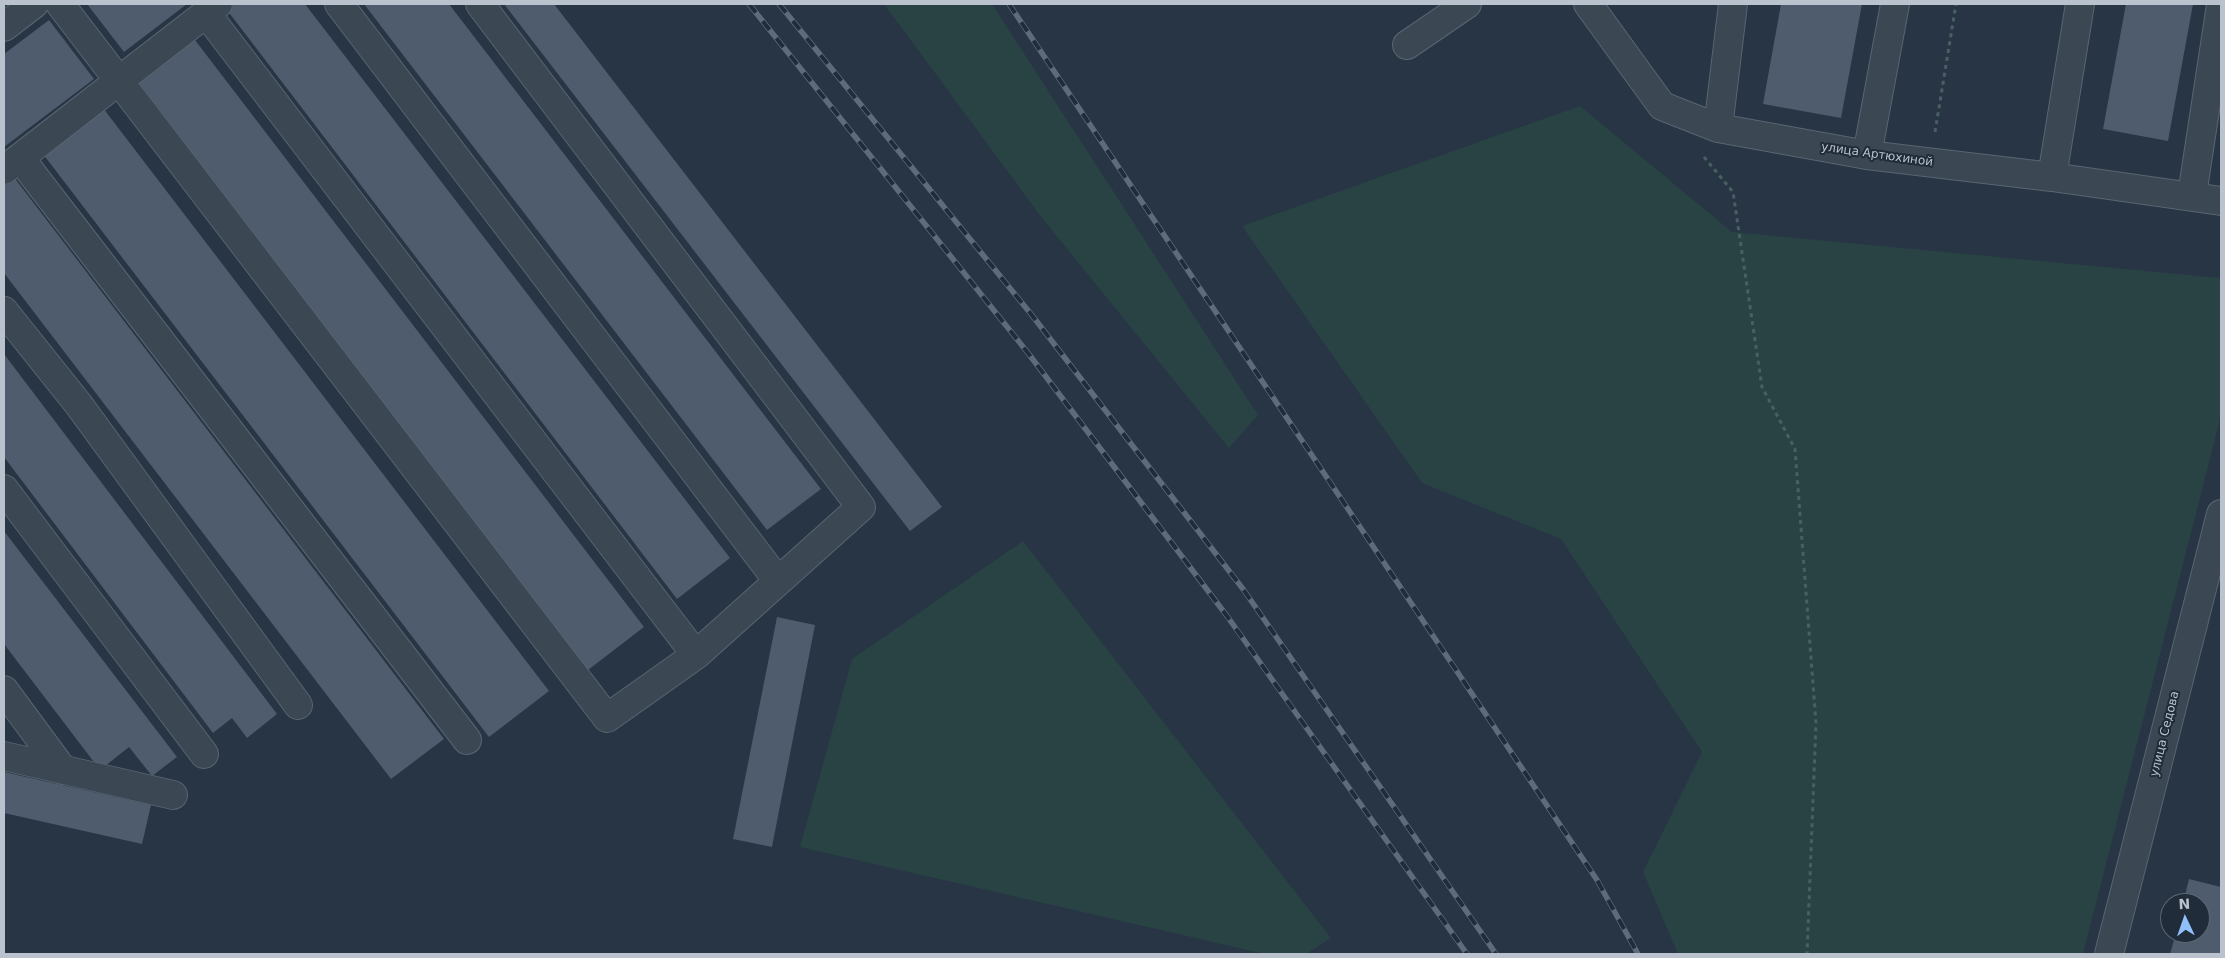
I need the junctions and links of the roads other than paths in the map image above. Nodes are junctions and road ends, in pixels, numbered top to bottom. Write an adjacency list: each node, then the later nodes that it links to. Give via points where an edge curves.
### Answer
1 (34, 4): 12 (street)
2 (60, 4): 14 (street)
3 (339, 4): 24 (street)
4 (480, 4): 24 (street, via 861,506)
5 (1467, 4): 13 (street)
6 (1588, 4): 15 (street, улица Артюхиной, via 1662,106)
7 (1733, 4): 15 (street)
8 (1895, 4): 16 (street)
9 (2080, 4): 18 (street)
10 (2221, 5): 19 (street)
11 (212, 8): 14 (street); 25 (street)
12 (4, 27)
13 (1407, 45)
14 (117, 81): 17 (street); 25 (street, via 606,718)
15 (1718, 128): 16 (street, улица Артюхиной)
16 (1867, 155): 18 (street, улица Артюхиной)
17 (12, 164): 28 (street)
18 (2052, 177): 19 (street, улица Артюхиной)
19 (2192, 195): 20 (street, улица Артюхиной)
20 (2221, 201)
21 (4, 311): 27 (street, via 79,405)
22 (4, 489): 29 (street)
23 (2221, 514): 33 (street, улица Седова)
24 (778, 582): 25 (street)
25 (696, 655)
26 (4, 690): 31 (street)
27 (298, 705)
28 (467, 740)
29 (204, 754)
30 (4, 756): 31 (street)
31 (63, 770): 32 (street)
32 (173, 795)
33 (2109, 954)

